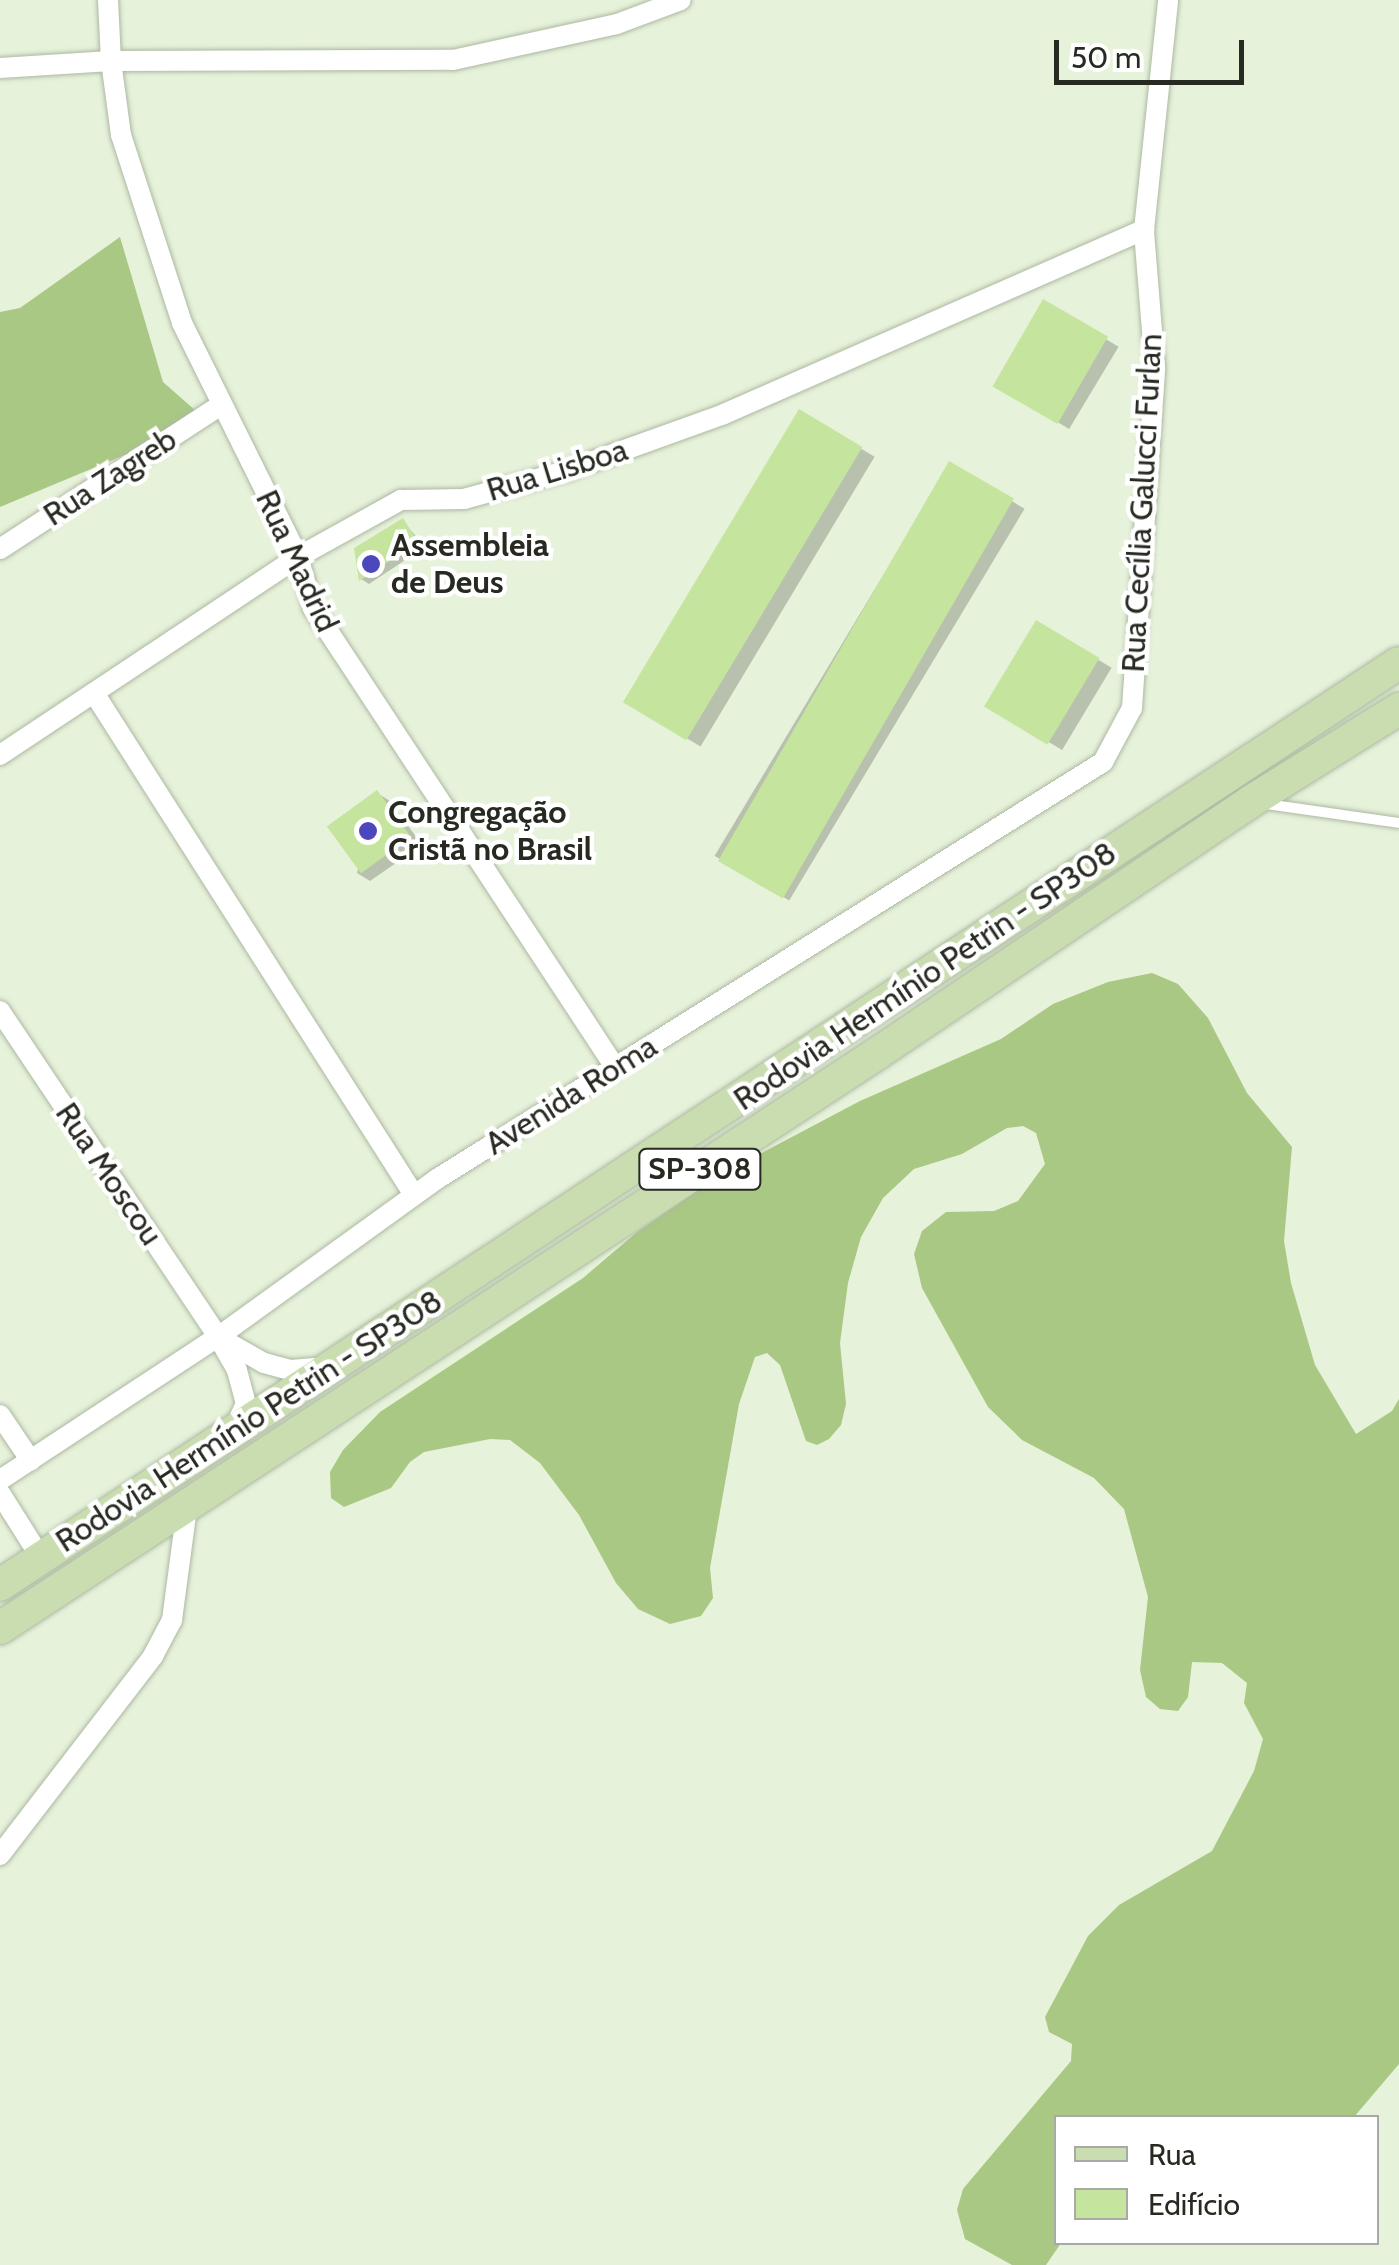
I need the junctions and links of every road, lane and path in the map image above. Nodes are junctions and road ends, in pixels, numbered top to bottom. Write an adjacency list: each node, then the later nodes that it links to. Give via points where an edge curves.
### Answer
1 (108, 0): 4 (street, Rua Madrid)
2 (680, 0): 4 (street, via 618,24 453,60)
3 (1168, 0): 6 (street, Rua Cecília Galucci Furlan)
4 (110, 61): 5 (street); 7 (street, Rua Madrid, via 121,135 182,323)
5 (0, 68)
6 (1144, 230): 9 (street, Rua Lisboa, via 724,414 566,472 464,498 401,500); 12 (street, Rua Cecília Galucci Furlan, via 1155,368)
7 (220, 405): 8 (street, Rua Zagreb); 9 (street, Rua Madrid)
8 (0, 548)
9 (298, 558): 11 (street, Rua Lisboa); 18 (street, Rua Madrid, via 313,608)
10 (1399, 663): 21 (main road, Rodovia Hermínio Petrin - SP308 / SP-308)
11 (94, 693): 14 (street, Rua Lisboa); 19 (street)
12 (1132, 708): 18 (street, Avenida Roma, via 1103,762)
13 (1399, 709): 15 (main road, SP-308)
14 (0, 754)
15 (1250, 802): 16 (lane); 27 (main road, SP-308)
16 (1399, 822)
17 (0, 1010): 20 (street, Rua Moscou)
18 (615, 1066): 19 (street, Avenida Roma)
19 (414, 1195): 20 (street, Avenida Roma)
20 (218, 1336): 21 (street, via 291,1370); 23 (street, Rua Moscou, via 246,1404); 24 (street, Avenida Roma)
21 (330, 1367): 23 (main road, Rodovia Hermínio Petrin - SP308 / SP-308)
22 (0, 1415): 24 (street)
23 (233, 1432): 28 (main road, Rodovia Hermínio Petrin - SP308 / SP-308)
24 (31, 1460): 25 (street, Avenida Roma)
25 (0, 1480)
26 (0, 1493): 28 (street)
27 (187, 1506): 30 (main road, SP-308); 31 (street, via 172,1620 153,1656)
28 (41, 1558): 29 (main road, Rodovia Hermínio Petrin - SP308 / SP-308)
29 (0, 1585)
30 (0, 1628)
31 (0, 1855)

